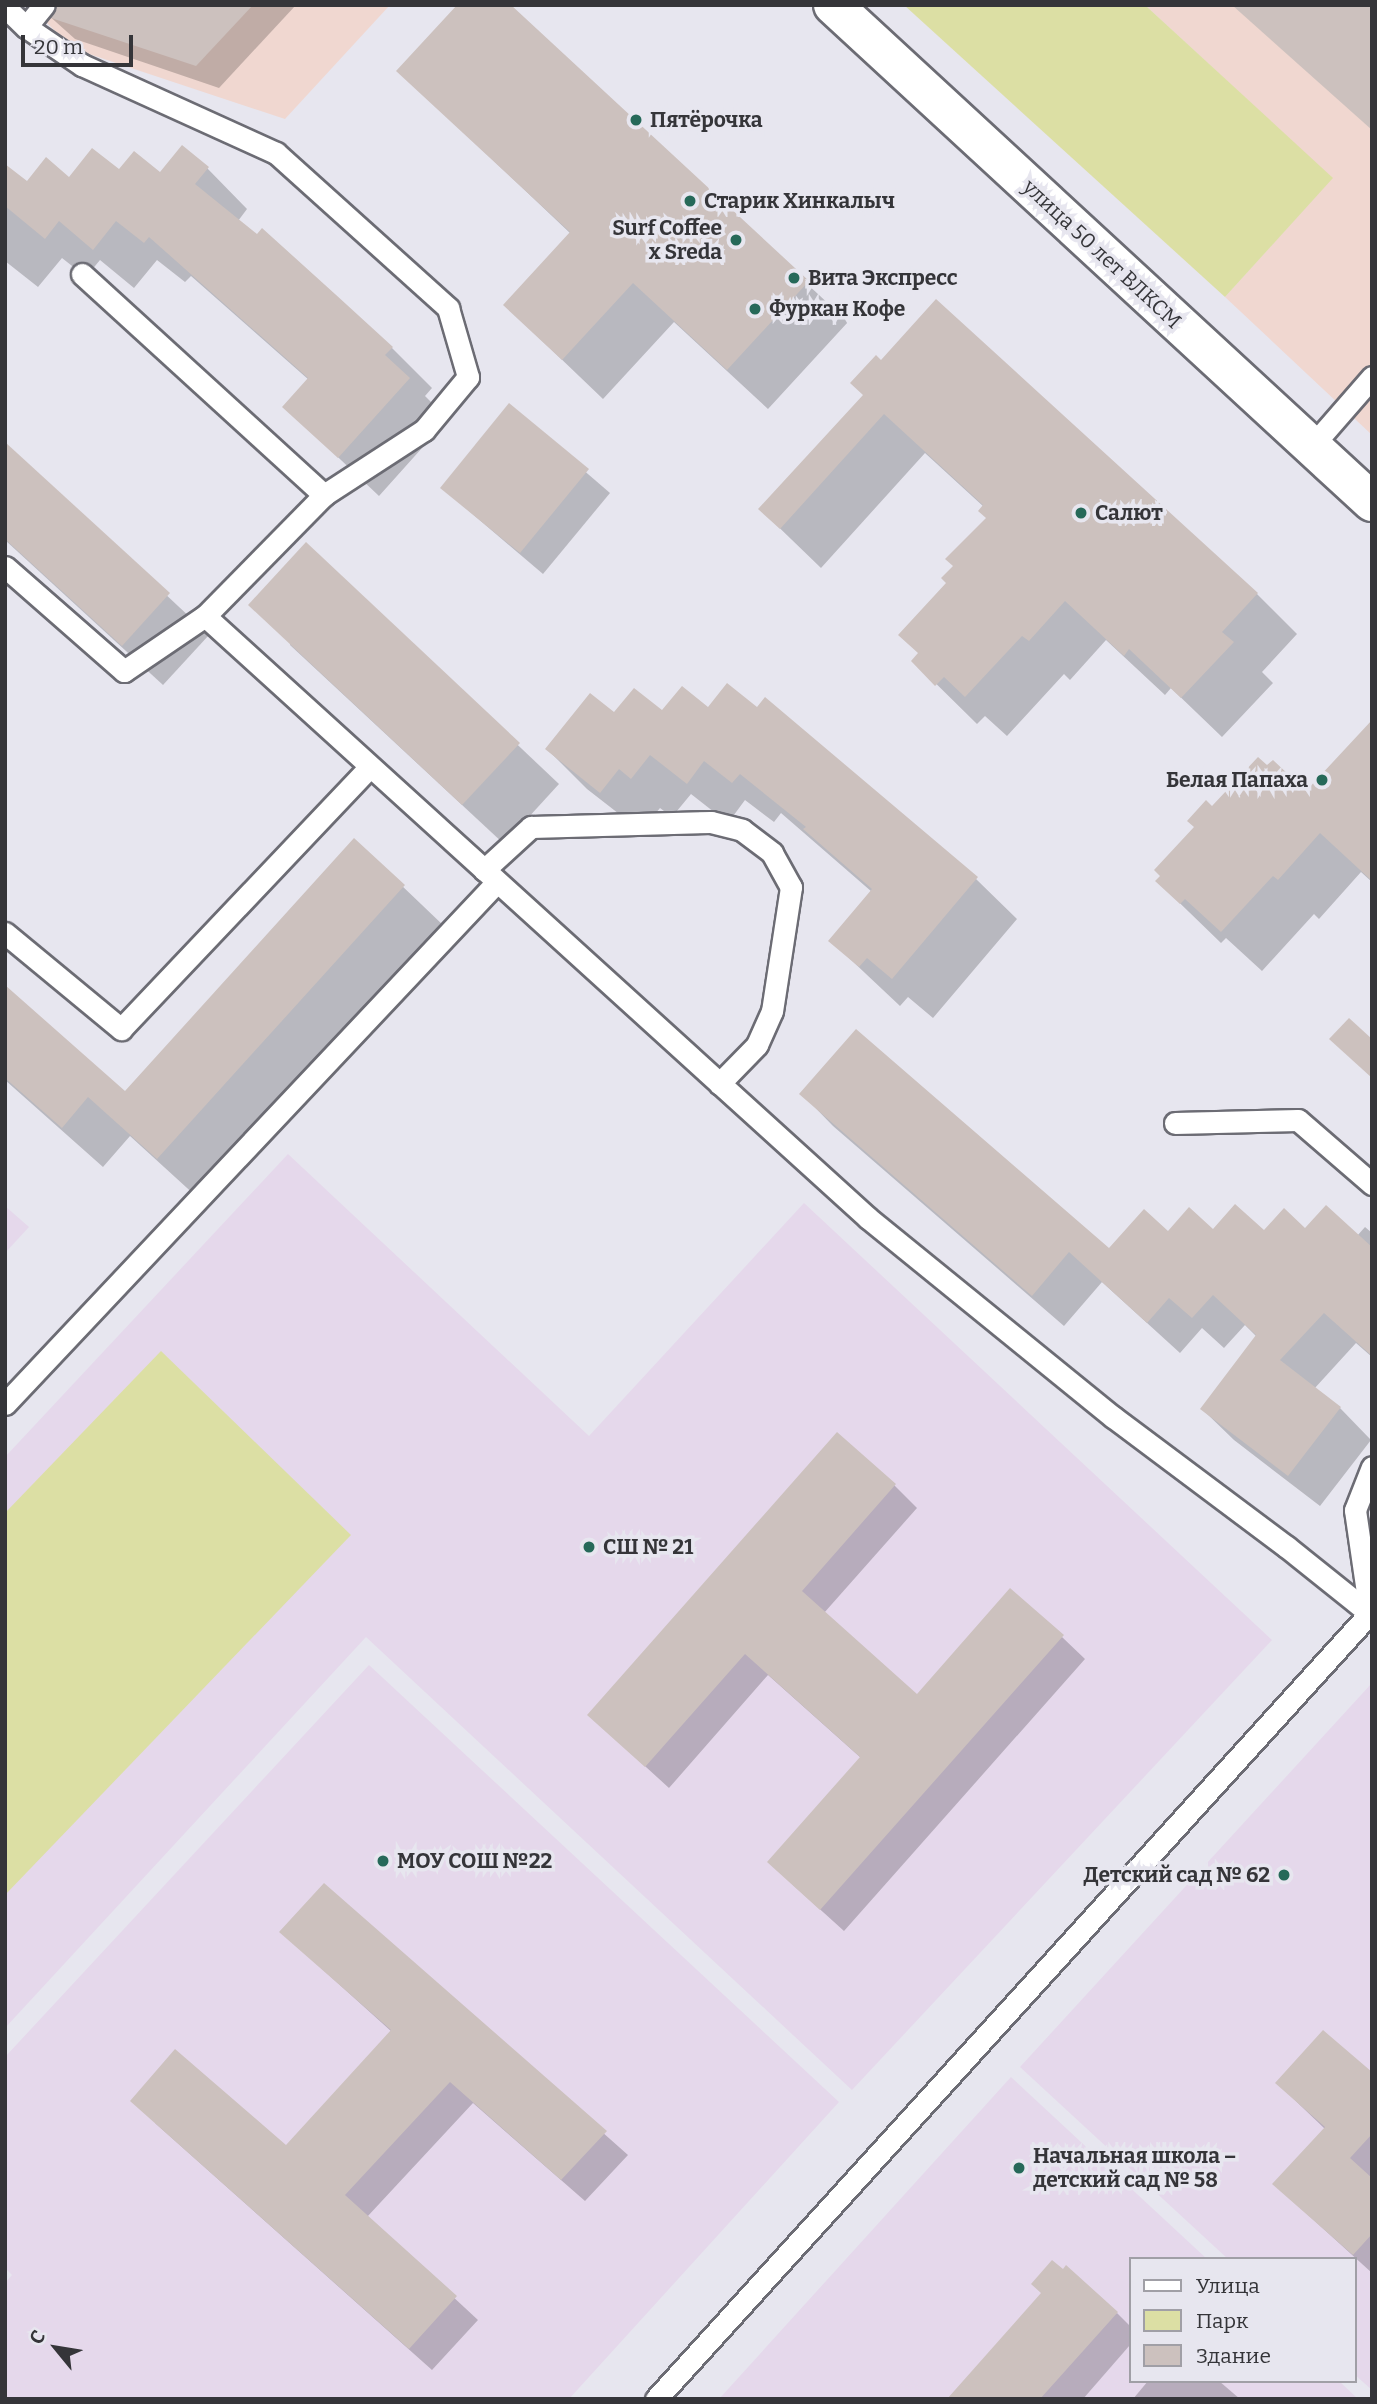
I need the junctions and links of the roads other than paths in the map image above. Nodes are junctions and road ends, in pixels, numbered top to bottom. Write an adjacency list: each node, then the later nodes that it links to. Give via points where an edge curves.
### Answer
1 (44, 5): 4 (lane)
2 (833, 5): 7 (street, улица 50 лет ВЛКСМ)
3 (5, 7): 4 (lane)
4 (26, 27): 8 (lane, via 82,65 276,153 449,308 468,377 424,430)
5 (82, 274): 8 (lane)
6 (1372, 377): 7 (lane)
7 (1311, 447): 9 (street, улица 50 лет ВЛКСМ)
8 (324, 495): 11 (lane)
9 (1372, 502)
10 (5, 566): 11 (lane, via 124,671)
11 (205, 616): 12 (lane)
12 (370, 767): 13 (lane); 14 (lane, via 121,1029)
13 (490, 876): 15 (lane); 15 (lane, via 531,827 711,822 742,830 772,853 791,887 772,1011 757,1045); 18 (lane)
14 (5, 933)
15 (719, 1084): 20 (lane, via 868,1219 1113,1417)
16 (1175, 1123): 17 (lane, via 1298,1120)
17 (1372, 1184)
18 (5, 1404)
19 (1372, 1467): 20 (lane, via 1355,1510)
20 (1371, 1614): 21 (lane)
21 (656, 2399)

